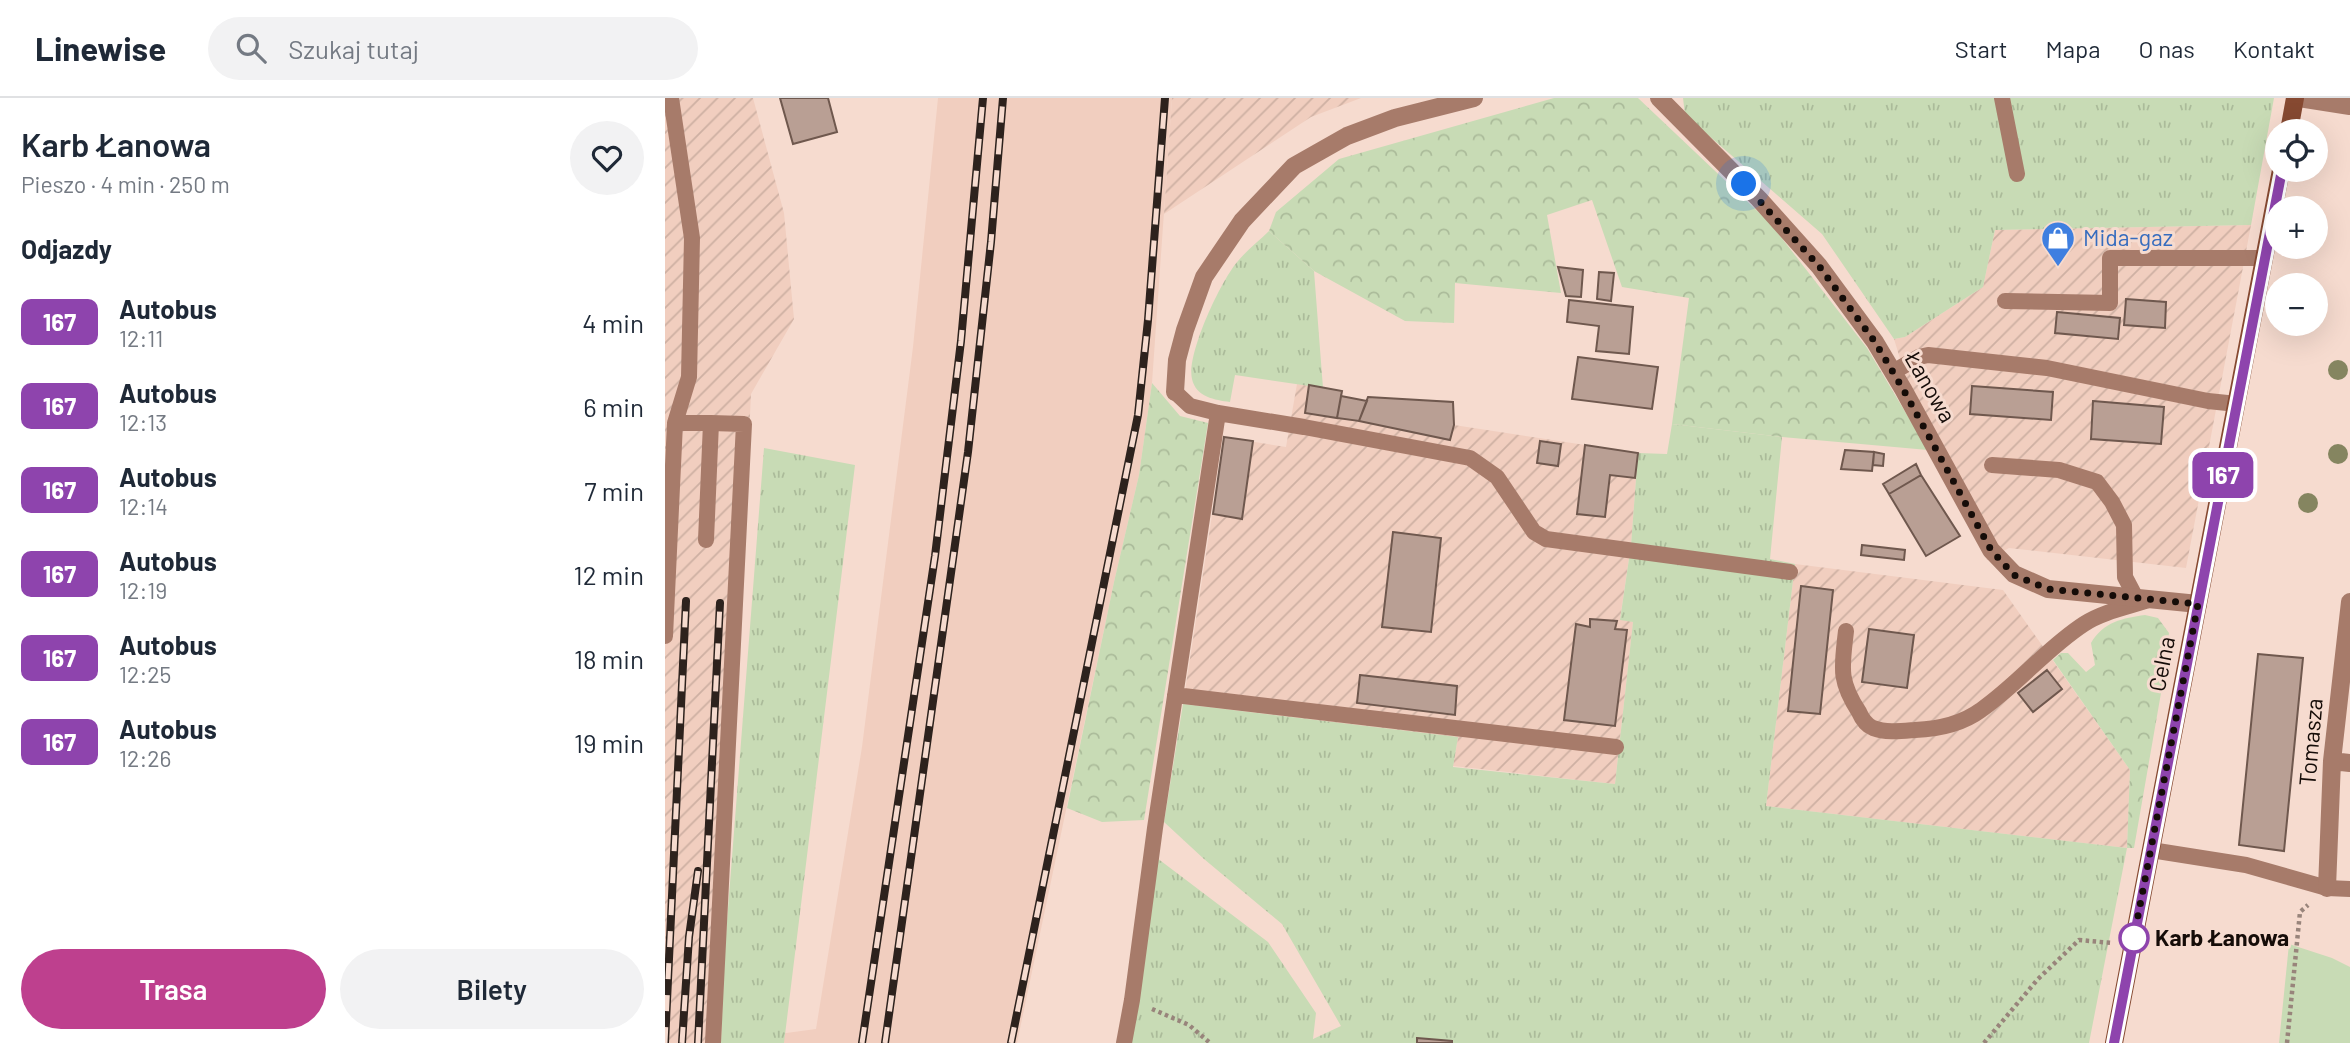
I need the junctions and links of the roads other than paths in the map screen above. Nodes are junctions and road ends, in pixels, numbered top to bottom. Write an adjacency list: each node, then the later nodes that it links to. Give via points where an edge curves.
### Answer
1 (671, 98): 15 (lane, via 692,238 689,377)
2 (1474, 98): 12 (street, via 1347,136 1294,166 1242,222 1205,277 1185,330)
3 (1659, 98): 11 (street, Łanowa, via 1819,266)
4 (2002, 98): 8 (lane)
5 (2297, 98): 6 (street); 7 (street)
6 (2350, 106)
7 (2292, 119)
8 (2017, 174)
9 (2265, 258): 10 (lane, via 2110,258 2110,303); 13 (street, Celna)
10 (2005, 301)
11 (1893, 372): 13 (lane, via 1929,355 2047,368); 20 (street, Łanowa, via 1991,550 2014,575 2048,589)
12 (1175, 393): 14 (lane, via 1190,406)
13 (2237, 404): 23 (street, Celna)
14 (1218, 413): 19 (lane, via 1470,458 1497,477 1534,532 1546,539); 26 (lane)
15 (675, 423): 16 (lane); 25 (lane)
16 (711, 423): 18 (lane); 33 (lane, via 744,424)
17 (1992, 465): 20 (lane, via 2059,470 2097,482 2123,525 2125,577)
18 (706, 540)
19 (1790, 572)
20 (2135, 596): 21 (street, Łanowa)
21 (2155, 598): 23 (street, Łanowa); 24 (lane, via 2088,621 1980,711 1929,730 1893,732 1866,724 1841,677)
22 (2350, 602): 28 (street, Tomasza)
23 (2198, 604): 30 (street, Celna)
24 (1846, 631)
25 (665, 636)
26 (1175, 695): 27 (lane); 34 (lane)
27 (1616, 747)
28 (2332, 761): 29 (street); 31 (street, Tomasza)
29 (2350, 763)
30 (2151, 850): 31 (lane, via 2246,865); 35 (street, Celna)
31 (2327, 888): 32 (lane)
32 (2350, 889)
33 (713, 1043)
34 (1123, 1043)
35 (2114, 1043)

